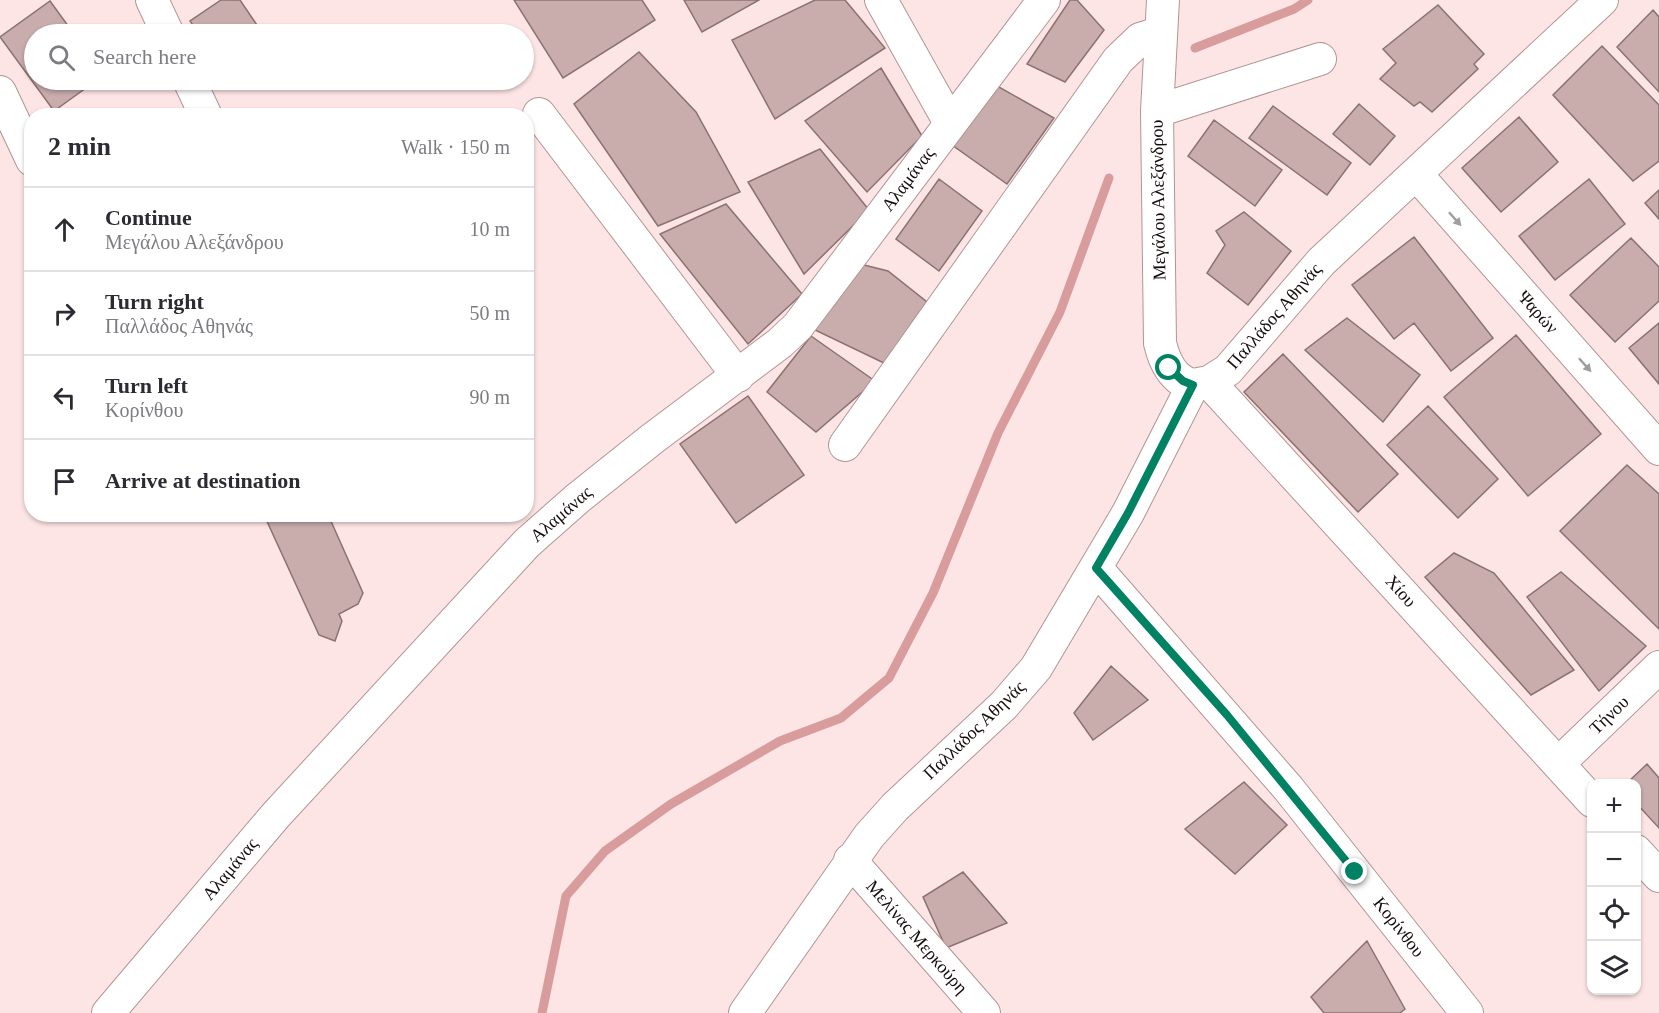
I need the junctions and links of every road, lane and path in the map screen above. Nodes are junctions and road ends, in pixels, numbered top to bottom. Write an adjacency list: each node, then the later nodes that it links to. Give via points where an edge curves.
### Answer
1 (152, 0): 6 (street)
2 (881, 0): 14 (street)
3 (1044, 0): 14 (street, Αλαμάνας)
4 (1162, 0): 7 (street, Μεγάλου Αλεξάνδρου)
5 (1602, 0): 16 (street, Παλλάδος Αθηνάς)
6 (163, 24)
7 (1159, 33): 12 (street, Μεγάλου Αλεξάνδρου); 19 (street, via 1140,39 1118,60)
8 (1320, 59): 12 (street)
9 (194, 90): 11 (street)
10 (0, 92): 15 (street)
11 (202, 108)
12 (1157, 111): 18 (street, Μεγάλου Αλεξάνδρου, via 1160,343 1169,368 1183,381)
13 (539, 114): 17 (street)
14 (950, 123): 17 (street, Αλαμάνας, via 798,326)
15 (24, 143)
16 (1417, 175): 18 (street, Παλλάδος Αθηνάς, via 1321,262 1237,361); 20 (street, Ψαρών, one-way to 20)
17 (738, 376): 28 (street, Αλαμάνας, via 634,453 527,543 276,815)
18 (1201, 384): 21 (street, Παλλάδος Αθηνάς); 23 (street, Χίου)
19 (845, 445)
20 (1659, 449)
21 (1096, 568): 26 (street, Παλλάδος Αθηνάς, via 1036,669 1004,705 895,807); 31 (street, Κορίνθου, via 1288,788)
22 (1659, 667): 23 (street, Τήνου)
23 (1558, 764): 24 (street, Χίου)
24 (1587, 796)
25 (1641, 856): 27 (street)
26 (850, 860): 29 (street, Παλλάδος Αθηνάς); 30 (street, Μελίνας Μερκούρη)
27 (1659, 876)
28 (108, 1013)
29 (745, 1013)
30 (984, 1013)
31 (1467, 1013)

